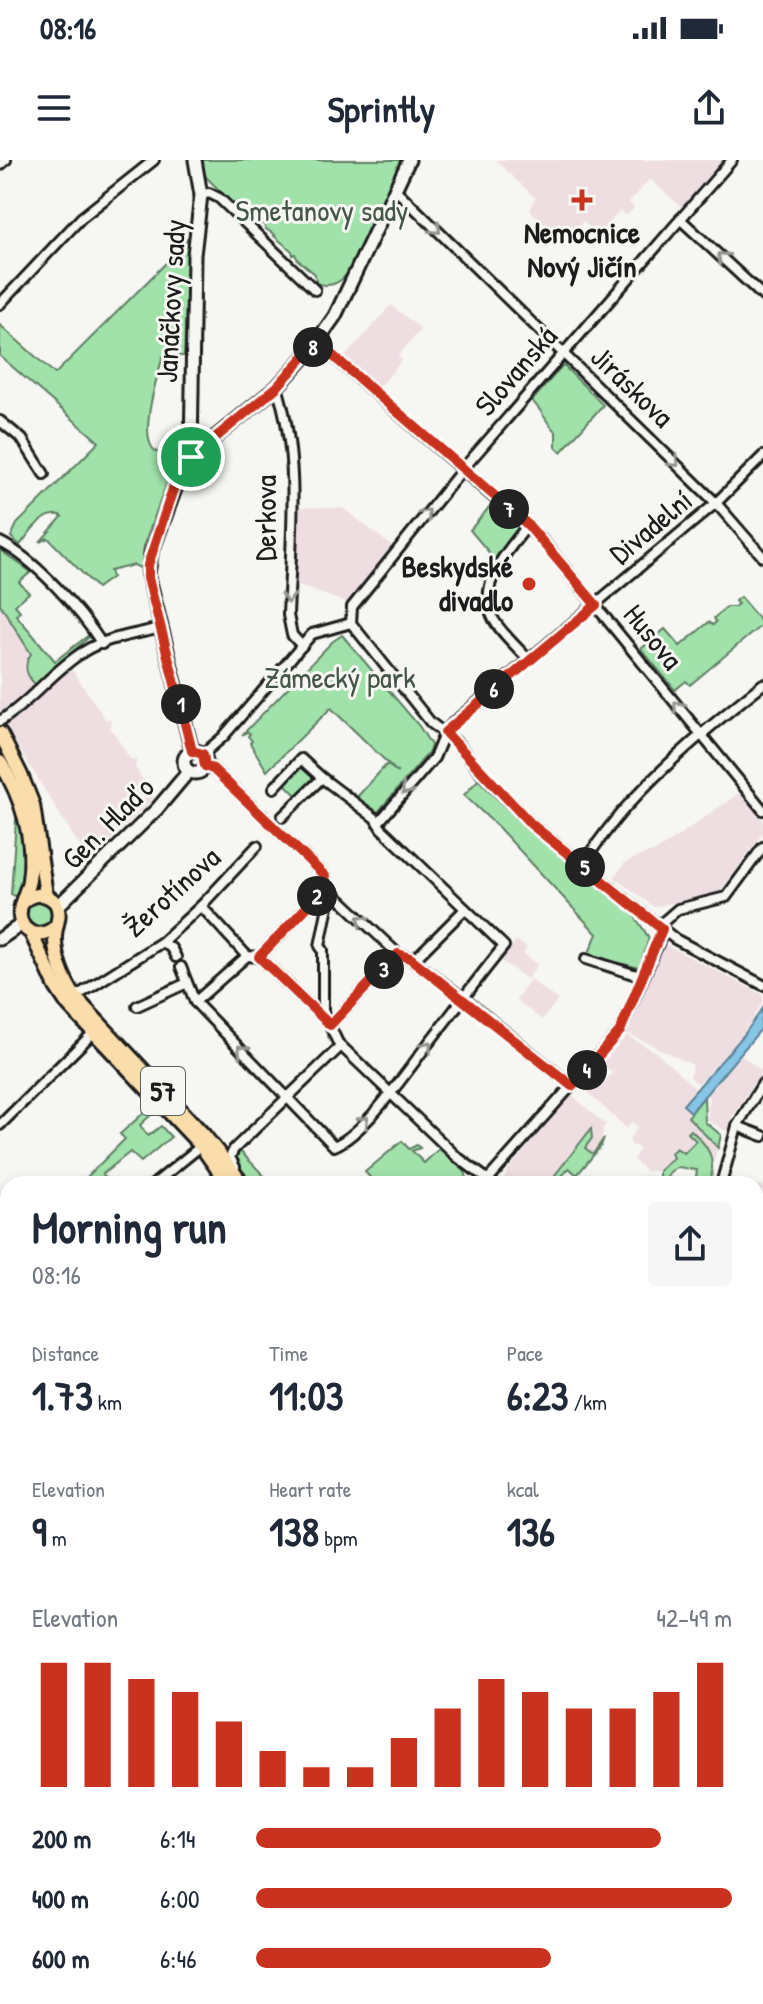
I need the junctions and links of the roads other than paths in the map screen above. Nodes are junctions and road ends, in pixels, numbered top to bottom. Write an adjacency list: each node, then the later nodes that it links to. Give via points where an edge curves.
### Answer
1 (6, 160): 6 (street)
2 (154, 160): 12 (street, via 81,218)
3 (195, 160): 8 (street)
4 (409, 160): 7 (street)
5 (732, 160): 9 (street, Slovanská)
6 (0, 165)
7 (394, 188): 13 (street, via 335,316); 14 (street, Jiráskova, one-way to 14)
8 (201, 195): 10 (street, via 219,198); 18 (street, Janáčkovy sady, via 194,268)
9 (680, 219): 11 (street, one-way to 9); 14 (street, Slovanská)
10 (315, 290)
11 (763, 296)
12 (0, 304)
13 (317, 342): 15 (street); 19 (street, Husova)
14 (563, 354): 19 (street, Slovanská); 21 (street, Jiráskova, one-way to 21)
15 (277, 387): 18 (street); 29 (street, Derkova, one-way to 29, via 286,414 292,492 288,615 292,635)
16 (0, 421): 20 (street, via 22,439)
17 (763, 456): 21 (street, Divadelní)
18 (191, 457): 27 (street, via 177,477 149,560 148,578)
19 (462, 470): 22 (street, Husova); 26 (street, Slovanská, one-way to 19, via 352,607)
20 (44, 474)
21 (716, 503): 24 (street, Jiráskova); 25 (street, Divadelní)
22 (528, 525): 25 (street, Husova); 30 (street, via 501,559 490,596 492,616)
23 (0, 542): 28 (street, via 44,576)
24 (763, 557)
25 (596, 605): 30 (street, Divadelní); 35 (street, Husova, one-way to 25)
26 (351, 623): 29 (street, Gen. Hlaďo, via 312,634); 33 (street, via 431,723)
27 (161, 628): 28 (street); 36 (street)
28 (102, 644): 32 (street, via 75,658)
29 (302, 646): 36 (street, Gen. Hlaďo)
30 (529, 660): 33 (street, Divadelní)
31 (763, 684): 35 (street)
32 (0, 721)
33 (445, 732): 43 (street, one-way to 43, via 434,758); 46 (street, via 531,824)
34 (0, 733): 48 (main road, via 33,805)
35 (701, 734): 41 (street, Husova); 46 (street, via 626,806)
36 (200, 757): 38 (street, Gen. Hlaďo, via 198,773); 38 (street, Gen. Hlaďo, via 184,759); 42 (street)
37 (0, 762): 49 (main road, via 26,823 30,869)
38 (189, 771): 50 (street, Gen. Hlaďo)
39 (322, 778): 40 (street, via 301,759); 42 (street); 43 (street)
40 (274, 788)
41 (763, 810)
42 (277, 822): 47 (street, via 325,876)
43 (378, 823): 52 (street)
44 (257, 846): 51 (street, Žerotínova)
45 (763, 847): 55 (street, via 726,897 678,909)
46 (582, 864): 55 (street)
47 (327, 886): 58 (street, one-way to 47); 61 (street); 72 (street, via 320,946 323,1011)
48 (46, 895): 49 (main road); 50 (main road)
49 (25, 900): 54 (main road, via 20,912)
50 (58, 906): 53 (main road, 57)
51 (201, 906): 57 (street, Žerotínova); 59 (street)
52 (465, 909): 63 (street); 69 (street, via 504,946)
53 (56, 926): 54 (main road, via 44,934); 68 (main road, 57, via 60,966)
54 (27, 928): 56 (street); 73 (main road, 57, via 60,994)
55 (662, 929): 65 (street); 67 (street)
56 (0, 939)
57 (162, 942): 60 (street); 68 (street, Žerotínova)
58 (398, 954): 63 (street); 72 (street)
59 (247, 956): 61 (street); 70 (street)
60 (176, 957)
61 (259, 957): 72 (street)
62 (586, 959): 65 (street)
63 (413, 961): 69 (street)
64 (181, 967): 66 (street)
65 (643, 977): 76 (street, via 620,1031)
66 (187, 983): 70 (street); 71 (street)
67 (763, 985)
68 (75, 997): 85 (main road, 57)
69 (463, 998): 76 (street); 77 (street, one-way to 69)
70 (195, 1002): 78 (street, one-way to 70)
71 (137, 1006)
72 (330, 1025): 74 (street)
73 (93, 1033): 79 (street); 82 (main road, 57)
74 (341, 1046): 77 (street); 78 (street)
75 (763, 1083): 80 (street)
76 (572, 1086): 88 (street)
77 (391, 1093): 78 (street, one-way to 77, via 334,1146); 87 (street)
78 (289, 1098): 86 (street, via 230,1155)
79 (0, 1125)
80 (737, 1126): 81 (street); 89 (street)
81 (763, 1136)
82 (201, 1146): 83 (street); 84 (main road, 57)
83 (164, 1176)
84 (222, 1176)
85 (238, 1176)
86 (240, 1176)
87 (480, 1176)
88 (495, 1176)
89 (723, 1176)

